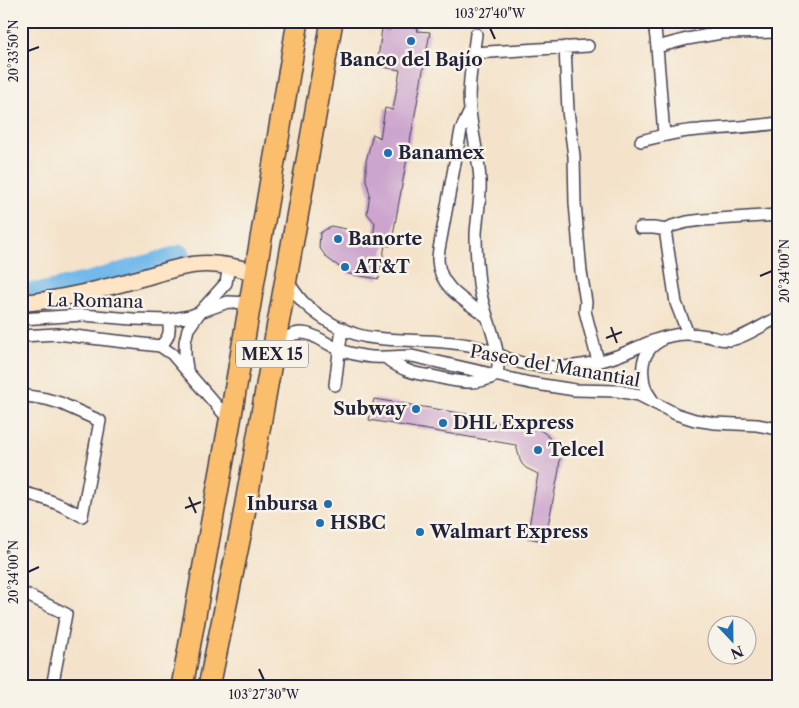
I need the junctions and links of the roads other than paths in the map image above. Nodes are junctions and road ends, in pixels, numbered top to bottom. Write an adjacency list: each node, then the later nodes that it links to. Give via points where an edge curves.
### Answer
1 (298, 21): 18 (highway, MEX 15)
2 (332, 21): 19 (highway, MEX 15)
3 (654, 21): 8 (street)
4 (778, 32): 8 (street, via 721,33)
5 (476, 34): 9 (street)
6 (588, 46): 7 (street)
7 (565, 47): 9 (street); 35 (street, via 574,156 572,261 580,304 585,311)
8 (657, 47): 12 (street)
9 (473, 53): 10 (street)
10 (470, 111): 23 (street, via 480,173 476,257); 23 (street, via 461,130 438,261 441,274 454,293)
11 (778, 123): 12 (street)
12 (664, 135): 13 (street)
13 (641, 141)
14 (778, 215): 16 (street, via 703,220 672,226)
15 (640, 228): 16 (street)
16 (667, 230): 28 (street, via 676,303)
17 (229, 266): 18 (street); 20 (street, via 192,265 87,293); 22 (street, via 226,283)
18 (255, 272): 21 (highway, MEX 15)
19 (286, 279): 27 (street, Paseo del Manantial, via 303,302); 32 (highway, MEX 15)
20 (21, 303)
21 (250, 303): 22 (street, La Romana, via 228,302); 41 (highway, MEX 15)
22 (200, 312): 26 (street, La Romana); 36 (street, via 188,329 185,342)
23 (486, 316): 34 (street)
24 (778, 318): 28 (street, Paseo del Manantial, via 732,340)
25 (21, 319): 26 (street, La Romana, via 82,315)
26 (168, 320): 31 (street, La Romana, via 169,335)
27 (342, 328): 33 (street); 34 (street, Paseo del Manantial, via 374,338 455,343)
28 (688, 334): 30 (street, Paseo del Manantial)
29 (21, 336): 31 (street, La Romana, via 57,334)
30 (670, 336): 35 (street, Paseo del Manantial); 40 (street, via 654,345 644,364 646,390)
31 (160, 346): 36 (street)
32 (273, 349): 33 (street, Paseo del Manantial, via 290,336 303,333 318,337); 47 (highway, MEX 15, via 241,532)
33 (339, 350): 37 (street, Paseo del Manantial, via 385,358 412,356); 38 (street)
34 (498, 353): 35 (street, Paseo del Manantial, via 534,366 558,367); 37 (street)
35 (598, 361)
36 (187, 371): 41 (street)
37 (497, 375): 40 (street, Paseo del Manantial, via 575,390 618,391 639,395)
38 (335, 385)
39 (21, 395): 43 (street, via 60,403 100,421 82,516 54,502)
40 (655, 404): 42 (street, Paseo del Manantial, via 695,420)
41 (230, 421): 46 (highway, MEX 15)
42 (778, 429)
43 (21, 492)
44 (21, 592): 45 (street, via 70,613)
45 (52, 687)
46 (182, 687)
47 (209, 687)

